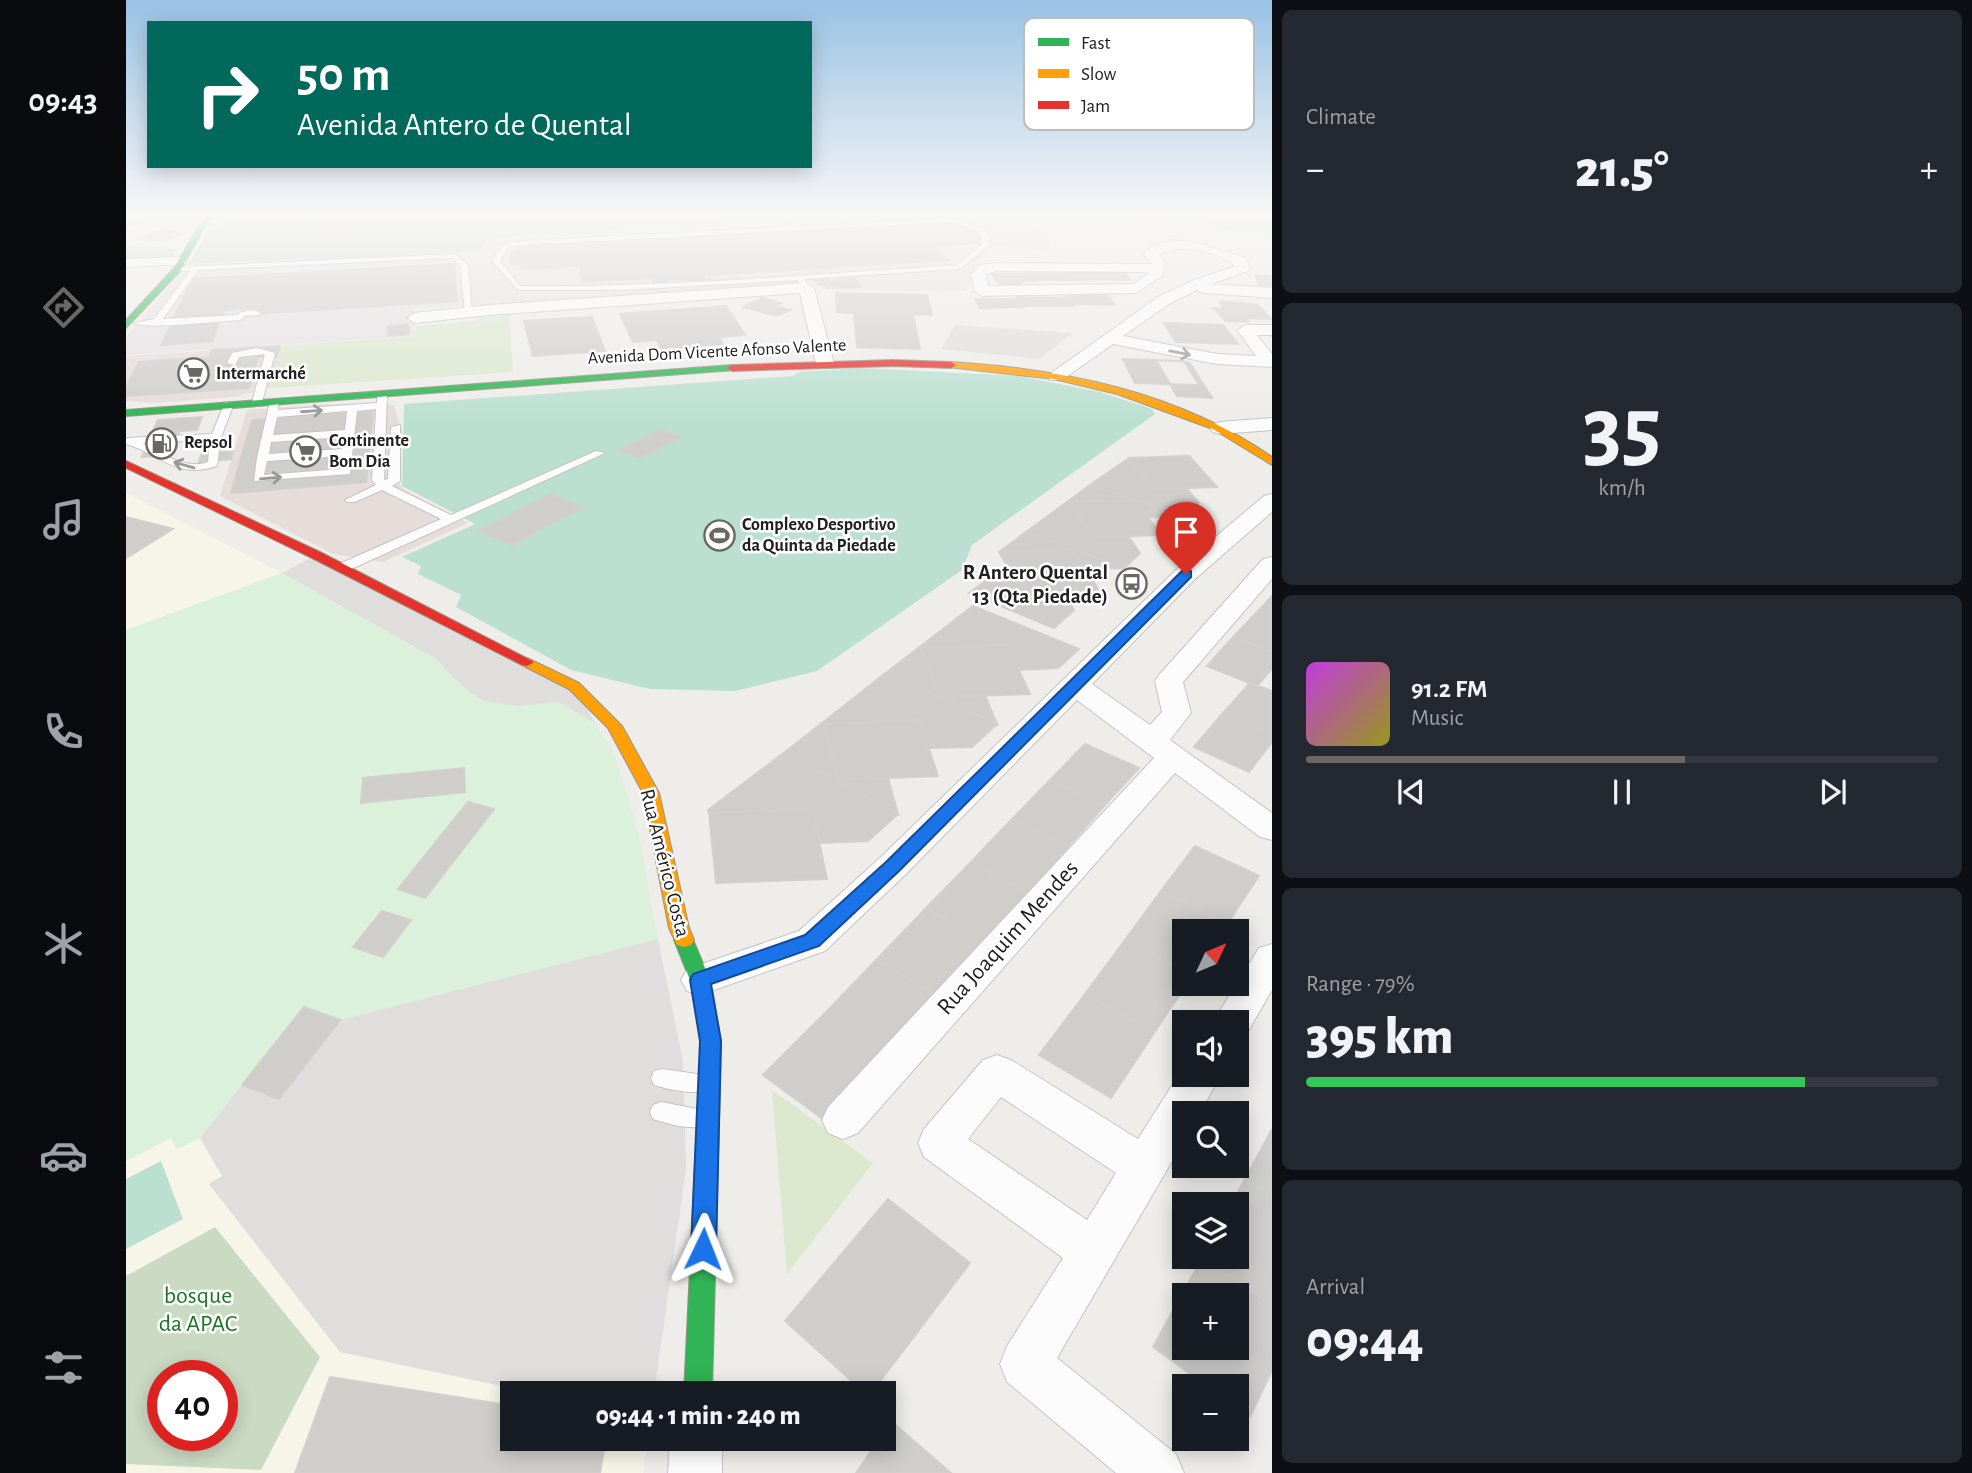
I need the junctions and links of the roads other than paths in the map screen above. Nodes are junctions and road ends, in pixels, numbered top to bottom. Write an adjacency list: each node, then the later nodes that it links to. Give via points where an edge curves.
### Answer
1 (170, 283): 15 (street)
2 (176, 283): 14 (lane)
3 (466, 283): 11 (lane)
4 (514, 283): 5 (lane, via 518,288 579,290)
5 (803, 283): 11 (street); 20 (street)
6 (980, 283): 7 (street, via 982,291 1136,288)
7 (1145, 283)
8 (1202, 283): 9 (street)
9 (1188, 288): 10 (street); 17 (street, via 1154,306)
10 (1272, 293)
11 (469, 312): 13 (street)
12 (257, 313): 14 (lane)
13 (415, 318)
14 (156, 323): 15 (lane)
15 (132, 324)
16 (1272, 330): 18 (street, via 1245,330)
17 (1113, 338): 18 (street, one-way to 18, via 1217,359); 21 (street)
18 (1271, 362)
19 (232, 363): 23 (lane, via 241,353 270,354)
20 (825, 364): 21 (street, Avenida Dom Vicente Afonso Valente, via 957,365); 22 (street, Avenida Dom Vicente Afonso Valente)
21 (1056, 376): 30 (street, Avenida Dom Vicente Afonso Valente, via 1144,397)
22 (382, 400): 25 (street, Avenida Dom Vicente Afonso Valente); 26 (lane); 40 (lane, via 377,480)
23 (257, 402): 24 (street, Avenida Dom Vicente Afonso Valente); 25 (street, Avenida Dom Vicente Afonso Valente)
24 (229, 404): 27 (street, Avenida Dom Vicente Afonso Valente); 32 (lane)
25 (274, 407): 26 (lane, one-way to 26); 33 (lane)
26 (352, 408): 31 (lane)
27 (126, 411)
28 (1272, 424): 30 (street)
29 (396, 427): 40 (lane, via 395,478)
30 (1220, 428): 38 (street, Avenida Dom Vicente Afonso Valente)
31 (350, 433): 33 (lane); 35 (lane)
32 (216, 437): 34 (lane); 34 (lane, one-way to 34, via 213,464 197,468 182,467)
33 (267, 439): 37 (lane)
34 (128, 442)
35 (348, 452): 37 (lane); 37 (lane, one-way to 35, via 258,479 346,472)
36 (600, 453): 43 (lane)
37 (262, 458)
38 (1272, 462)
39 (126, 464): 45 (street, Rua Américo Costa)
40 (384, 487): 41 (lane); 43 (lane)
41 (351, 500)
42 (1266, 512): 46 (street, via 1186,574)
43 (452, 520): 45 (lane)
44 (1272, 564): 47 (street, Rua Joaquim Mendes, via 1169,681 1177,713)
45 (342, 568): 50 (street, Rua Américo Costa, via 574,686 614,726 651,793 679,928)
46 (1075, 685): 47 (street); 50 (street, via 812,941)
47 (1163, 748): 48 (street); 57 (street, Rua Joaquim Mendes)
48 (1269, 817)
49 (1272, 958): 51 (street)
50 (700, 980): 53 (street, Rua Américo Costa, via 710,1041)
51 (1240, 1010)
52 (662, 1078): 53 (lane)
53 (709, 1084): 56 (street, Rua Américo Costa)
54 (1193, 1087): 58 (street)
55 (661, 1112): 56 (lane)
56 (708, 1119): 60 (street, Rua Américo Costa)
57 (843, 1120)
58 (1145, 1168): 59 (street); 59 (street, via 997,1072 939,1143)
59 (1094, 1252): 63 (street, via 1025,1364)
60 (698, 1381)
61 (696, 1451): 62 (street)
62 (695, 1473)
63 (1157, 1473)

